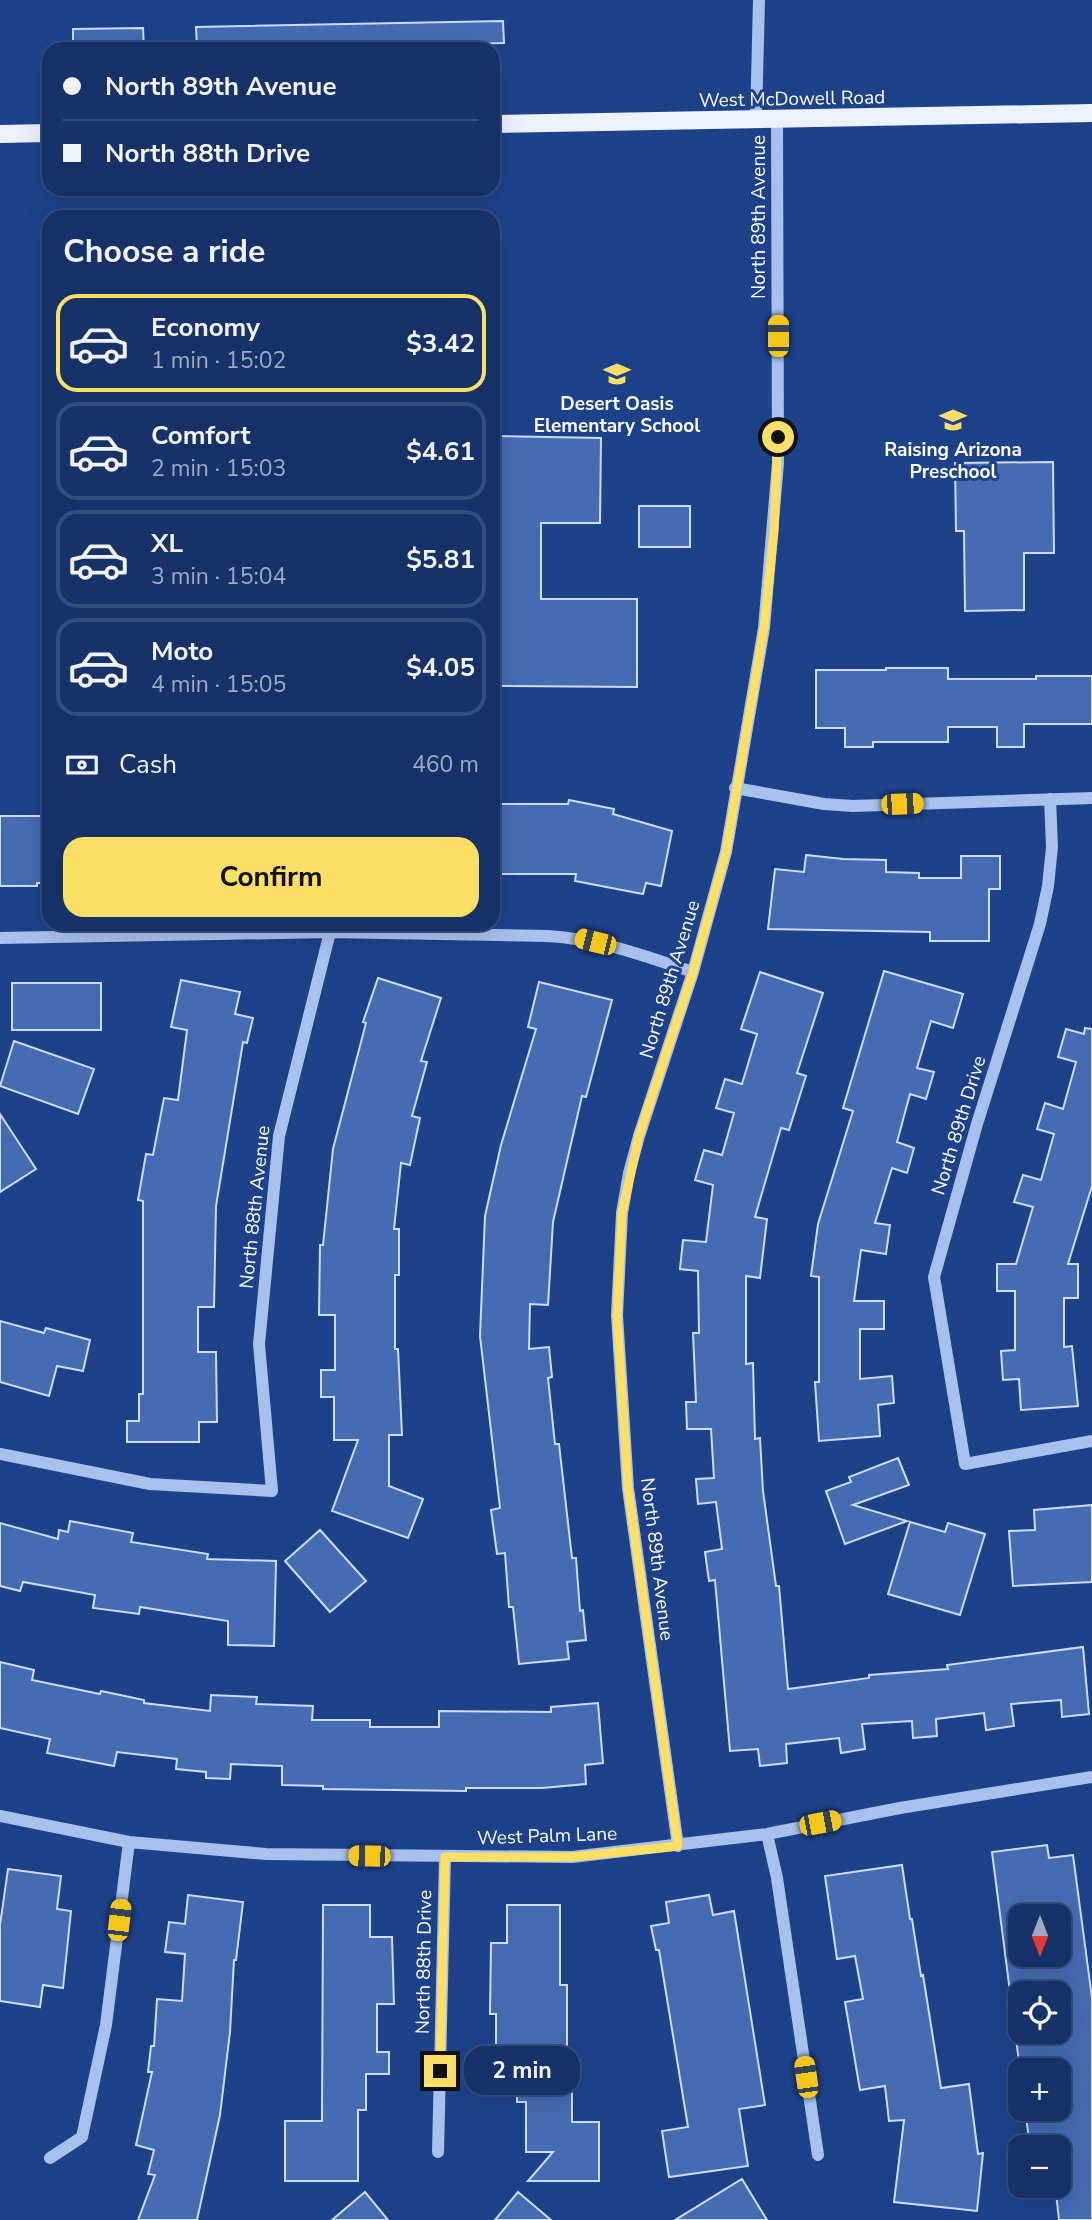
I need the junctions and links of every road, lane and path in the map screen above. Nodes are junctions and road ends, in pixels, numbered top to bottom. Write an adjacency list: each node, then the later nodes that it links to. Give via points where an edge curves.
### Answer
1 (759, 0): 4 (street)
2 (1092, 113): 3 (main road, West McDowell Road)
3 (778, 118): 4 (main road, West McDowell Road); 8 (street, North 89th Avenue, via 778,463 764,628)
4 (757, 119): 5 (main road, West McDowell Road)
5 (500, 124)
6 (42, 133): 7 (main road)
7 (0, 134)
8 (735, 788): 10 (street, via 853,806); 13 (street, North 89th Avenue, via 726,852)
9 (1092, 798): 10 (street)
10 (1050, 799): 14 (street, North 89th Drive, via 1052,847 1040,924 934,1277 965,1464)
11 (330, 932): 12 (street); 13 (street, via 580,938); 15 (street, North 88th Avenue, via 279,1136 259,1344 272,1491 150,1484)
12 (0, 938)
13 (693, 972): 20 (street, North 89th Avenue, via 629,1173 622,1213 617,1315 628,1488)
14 (1092, 1441)
15 (0, 1454)
16 (1092, 1777): 18 (street, West Palm Lane)
17 (0, 1816): 19 (street, West Palm Lane)
18 (767, 1834): 20 (street, West Palm Lane); 23 (street)
19 (129, 1842): 21 (street, West Palm Lane, via 266,1854); 24 (street, via 106,2025 82,2137)
20 (678, 1846): 21 (street, West Palm Lane, via 572,1857)
21 (445, 1857): 22 (street, North 88th Drive)
22 (438, 2152)
23 (818, 2155)
24 (50, 2158)

